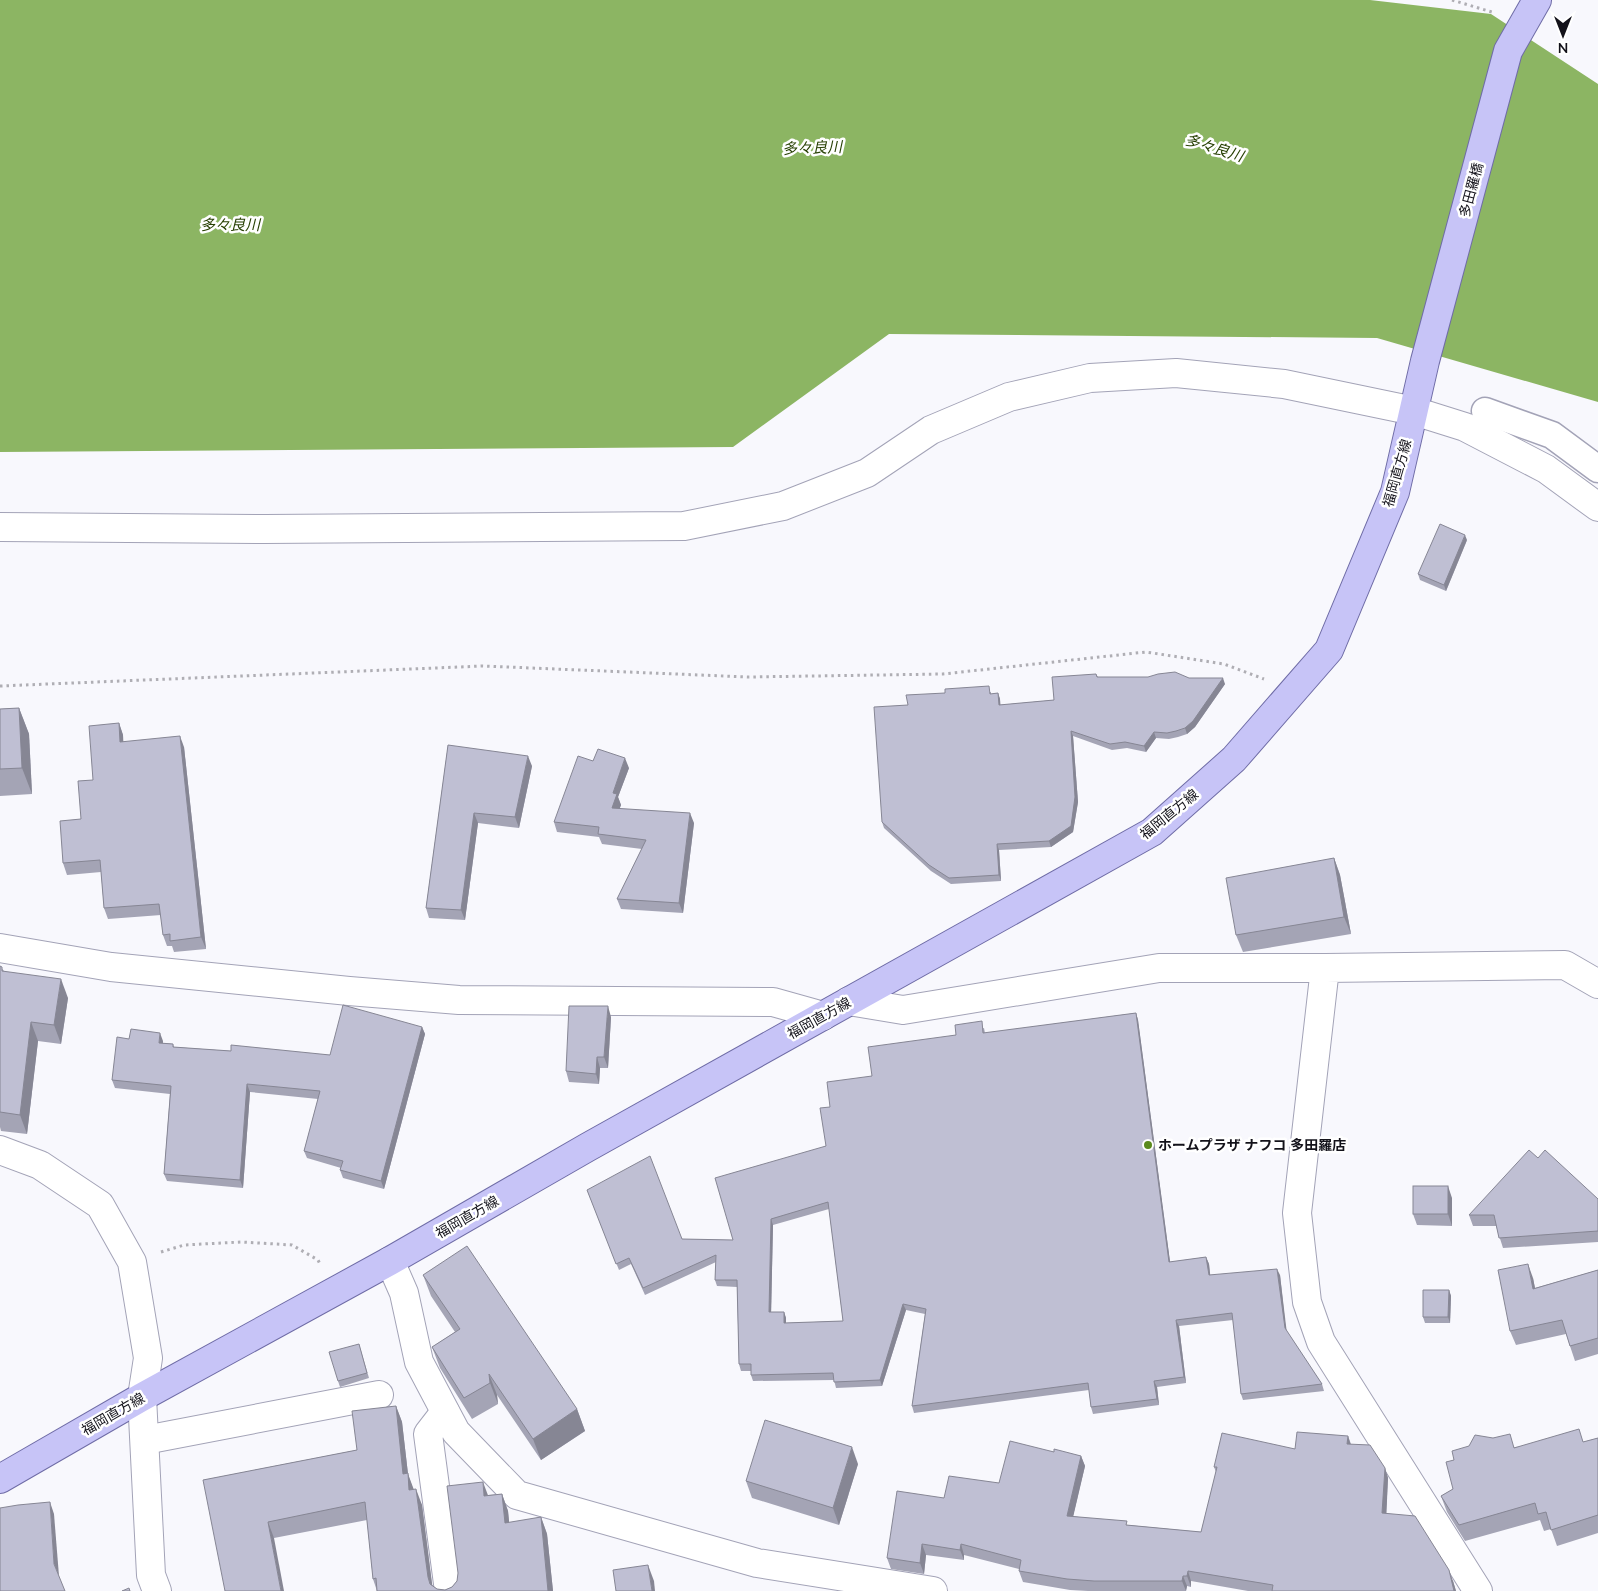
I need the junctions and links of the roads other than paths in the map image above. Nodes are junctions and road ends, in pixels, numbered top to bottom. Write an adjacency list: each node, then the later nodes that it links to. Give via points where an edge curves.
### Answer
1 (1530, 11): 2 (main road, 多田羅橋, via 1508,51)
2 (1424, 361): 3 (main road, 福岡直方線)
3 (1414, 411): 6 (street, via 1473,431 1546,469); 7 (street, via 1284,384 1176,372 1090,378 1009,397 931,430 867,473 784,506 684,526); 11 (main road, 福岡直方線, via 1395,492 1329,650 1234,759 1152,832)
4 (1485, 411): 5 (street, via 1552,435)
5 (1598, 469)
6 (1598, 506)
7 (0, 527)
8 (0, 948): 12 (street, via 110,967 349,991 459,1000 773,1002)
9 (1325, 968): 10 (street, via 1565,965); 11 (street, via 1159,968 903,1010); 23 (street, via 1297,1213 1306,1302 1320,1342)
10 (1598, 984)
11 (850, 1001): 12 (main road, 福岡直方線)
12 (823, 1016): 14 (main road, 福岡直方線)
13 (0, 1150): 16 (street, via 40,1165 100,1205 132,1262 148,1358)
14 (390, 1261): 16 (main road, 福岡直方線); 17 (street, via 404,1293 419,1362)
15 (379, 1395): 18 (street)
16 (142, 1397): 18 (street); 19 (main road, 福岡直方線)
17 (445, 1412): 21 (street, via 428,1434); 22 (street, via 456,1432 518,1495 757,1563)
18 (145, 1440): 20 (street, via 151,1575)
19 (0, 1479)
20 (157, 1591)
21 (449, 1591)
22 (933, 1591)
23 (1478, 1591)

